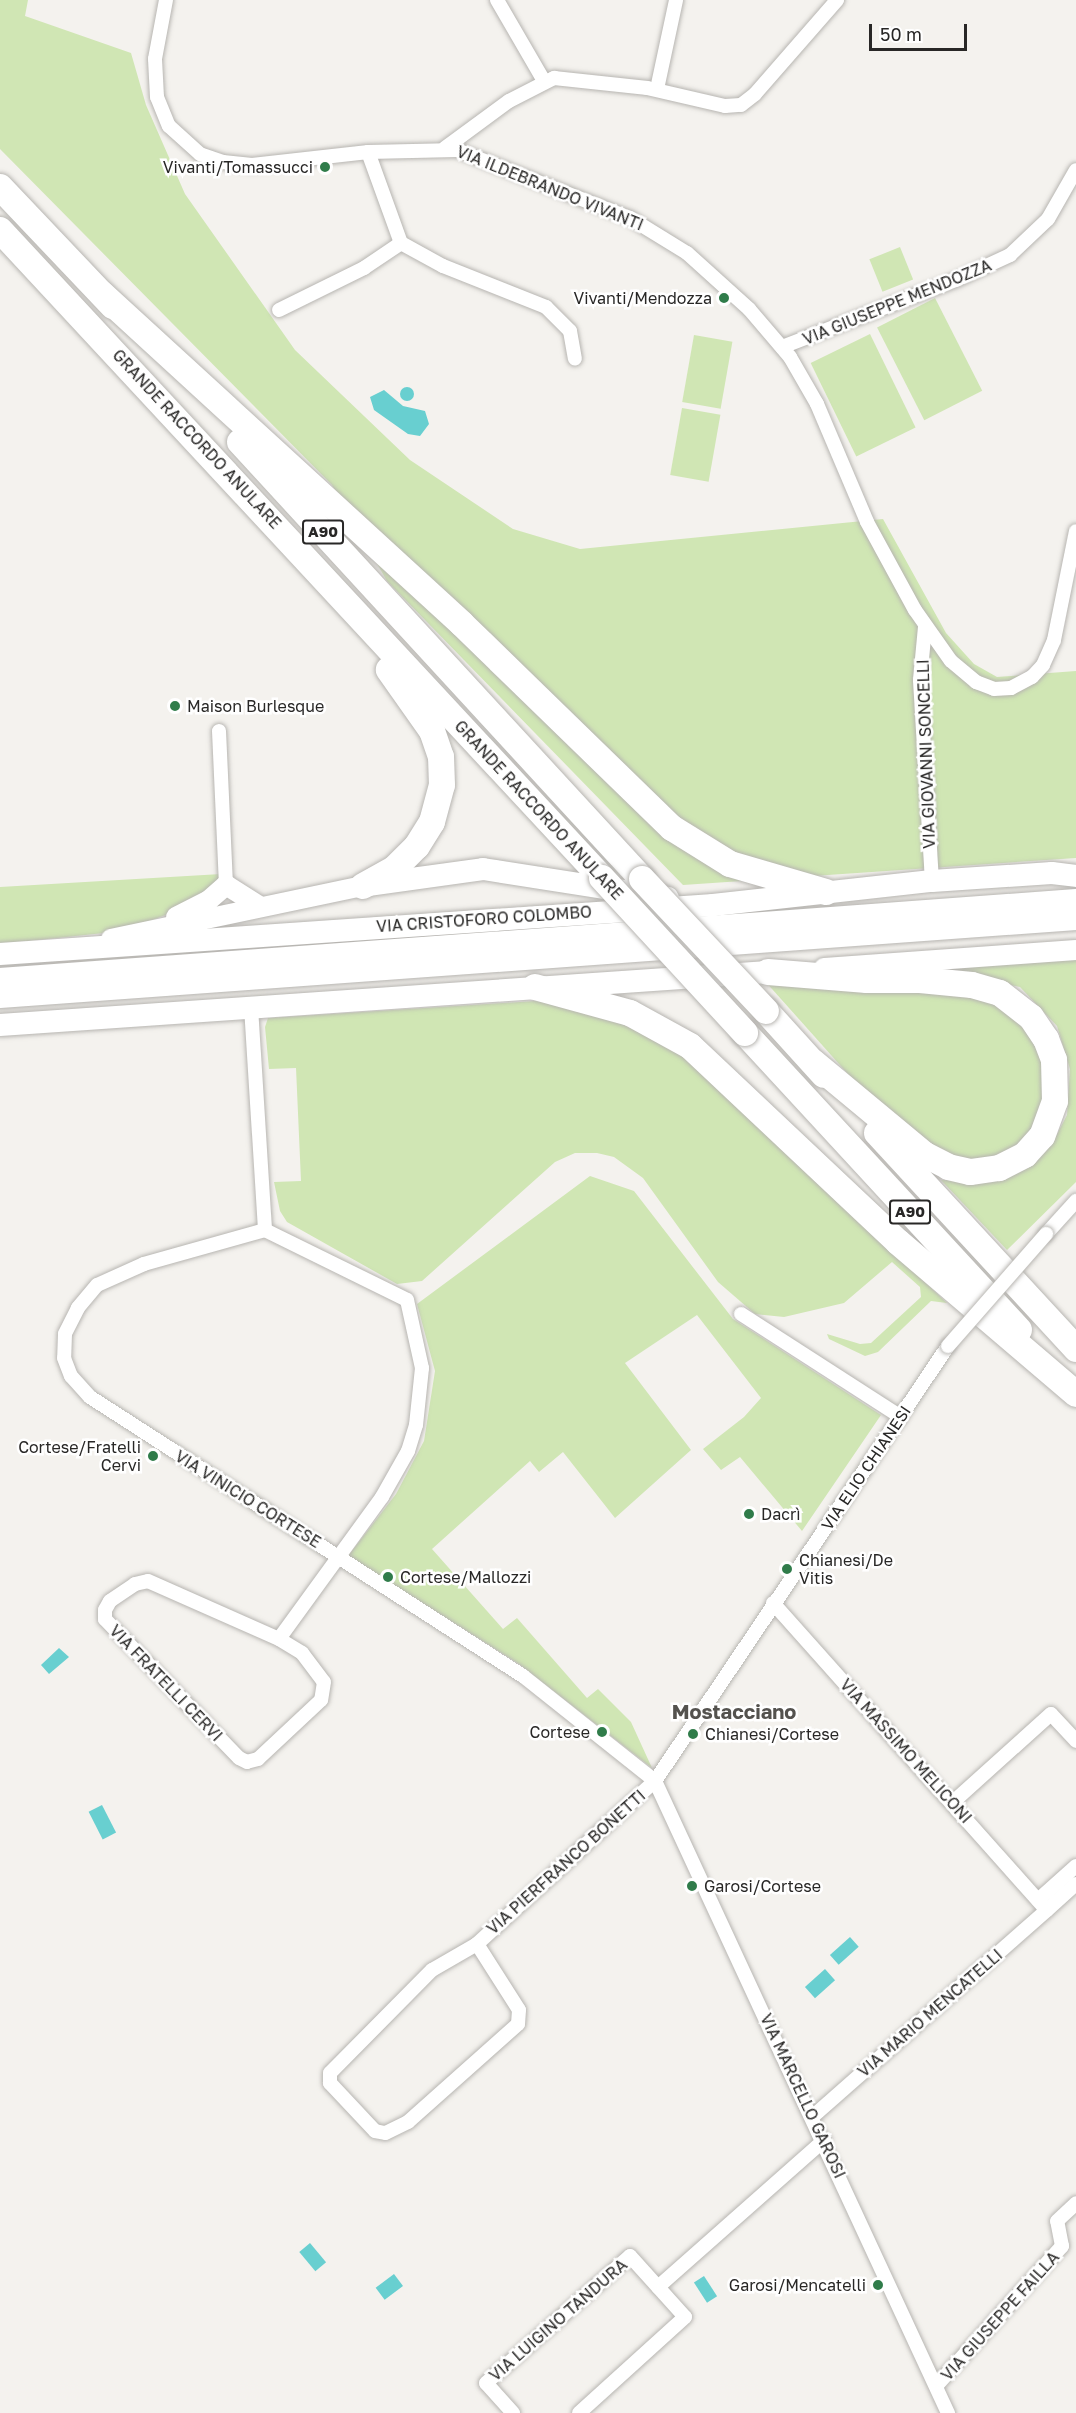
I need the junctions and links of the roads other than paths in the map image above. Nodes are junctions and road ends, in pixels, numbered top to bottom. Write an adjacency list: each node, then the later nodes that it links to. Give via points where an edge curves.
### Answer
1 (166, 0): 8 (street, VIA ILDEBRANDO VIVANTI, via 155,59 156,91 166,122 188,146 211,159 237,165)
2 (497, 0): 5 (street)
3 (676, 0): 6 (street)
4 (837, 0): 6 (street, via 741,105 725,106)
5 (544, 81): 6 (street, via 567,78); 7 (street, via 509,101)
6 (657, 89)
7 (445, 148): 8 (street, VIA ILDEBRANDO VIVANTI); 15 (street, VIA ILDEBRANDO VIVANTI, via 485,159 651,228 732,293)
8 (368, 152): 12 (street)
9 (1076, 170): 15 (street, VIA GIUSEPPE MENDOZZA, via 1048,219 1010,255)
10 (0, 188): 13 (highway, GRANDE RACCORDO ANULARE / A90)
11 (0, 230): 18 (highway, GRANDE RACCORDO ANULARE / A90)
12 (401, 243): 14 (street, via 364,268); 16 (street, via 454,271 546,307 570,331)
13 (102, 294): 27 (highway, via 462,624 672,828 730,864); 44 (highway, GRANDE RACCORDO ANULARE / A90, bridge)
14 (279, 310)
15 (782, 347): 19 (street, VIA ILDEBRANDO VIVANTI, via 808,386 863,514)
16 (575, 359)
17 (1076, 531): 19 (street, VIA ILDEBRANDO VIVANTI, via 1054,640 1043,665 1028,680 1005,689 982,685 955,665)
18 (310, 561): 26 (highway, via 350,621 421,712 441,757 441,795 426,833 395,868); 49 (highway, GRANDE RACCORDO ANULARE / A90, bridge)
19 (925, 627): 24 (street, VIA GIOVANNI SONCELLI, via 920,680)
20 (219, 731): 25 (street)
21 (1076, 871): 22 (main road, VIA CRISTOFORO COLOMBO)
22 (1052, 873): 23 (main road); 24 (main road, VIA CRISTOFORO COLOMBO)
23 (1076, 876)
24 (932, 881): 27 (main road, VIA CRISTOFORO COLOMBO)
25 (226, 885): 30 (main road); 32 (main road, via 197,907)
26 (363, 886): 29 (main road, via 483,869); 30 (main road)
27 (826, 892): 29 (main road, VIA CRISTOFORO COLOMBO)
28 (1076, 900): 37 (main road, VIA CRISTOFORO COLOMBO)
29 (713, 905): 33 (main road, VIA CRISTOFORO COLOMBO)
30 (261, 907): 32 (main road)
31 (1076, 919): 39 (main road)
32 (151, 929): 33 (main road)
33 (69, 948): 35 (main road, VIA CRISTOFORO COLOMBO)
34 (1076, 950): 36 (main road)
35 (0, 954)
36 (768, 972): 38 (main road); 44 (highway, via 920,980 972,985 1000,993 1031,1017 1046,1039 1054,1060 1055,1101 1042,1136 1025,1155 999,1168 960,1170 919,1150)
37 (0, 979)
38 (535, 987): 40 (main road); 49 (highway, via 630,1013 690,1046 898,1242)
39 (0, 997)
40 (251, 1007): 41 (main road); 46 (street)
41 (93, 1018): 42 (main road); 43 (main road, via 53,1032)
42 (0, 1025)
43 (0, 1037)
44 (813, 1062): 48 (highway, GRANDE RACCORDO ANULARE / A90)
45 (1076, 1201): 50 (street, VIA ELIO CHIANESI, bridge, via 948,1346)
46 (265, 1230): 51 (street, via 406,1300 422,1368 415,1432 387,1488); 51 (street, VIA VINICIO CORTESE, via 144,1264 100,1282 72,1317 65,1334 64,1358 75,1383 90,1397)
47 (741, 1314): 50 (street)
48 (1076, 1349)
49 (1076, 1393)
50 (901, 1417): 52 (street, VIA ELIO CHIANESI)
51 (338, 1557): 53 (street); 55 (street, VIA VINICIO CORTESE, via 523,1676)
52 (773, 1603): 55 (street, VIA ELIO CHIANESI); 56 (street, VIA MASSIMO MELICONI)
53 (279, 1639): 53 (street, VIA FRATELLI CERVI, via 153,1582 128,1588 105,1610 108,1623 247,1762 258,1759 325,1692 324,1682 310,1660)
54 (1076, 1741): 56 (street, via 1051,1714)
55 (655, 1781): 60 (street, VIA PIERFRANCO BONETTI); 61 (street, VIA MARCELLO GAROSI)
56 (952, 1803): 59 (street, VIA MASSIMO MELICONI)
57 (1076, 1866): 59 (street, VIA MARIO MENCATELLI)
58 (1076, 1884): 59 (street, VIA MARIO MENCATELLI)
59 (1042, 1905): 61 (street, VIA MARIO MENCATELLI)
60 (477, 1944): 60 (street, VIA PIERFRANCO BONETTI, via 432,1970 328,2076 330,2083 375,2131 385,2133 408,2122 518,2024 519,2010)
61 (813, 2116): 62 (street, VIA MARCELLO GAROSI)
62 (824, 2140): 65 (street); 66 (street, VIA MARCELLO GAROSI)
63 (1076, 2203): 64 (street, VIA GIUSEPPE FAILLA, via 1057,2220)
64 (1069, 2247): 66 (street, VIA GIUSEPPE FAILLA)
65 (658, 2287): 67 (street, VIA LUIGINO TANDURA, via 630,2256 486,2383); 68 (street, VIA LUIGINO TANDURA, via 685,2317)
66 (937, 2385): 69 (street, VIA MARCELLO GAROSI)
67 (513, 2413)
68 (579, 2413)
69 (948, 2413)

